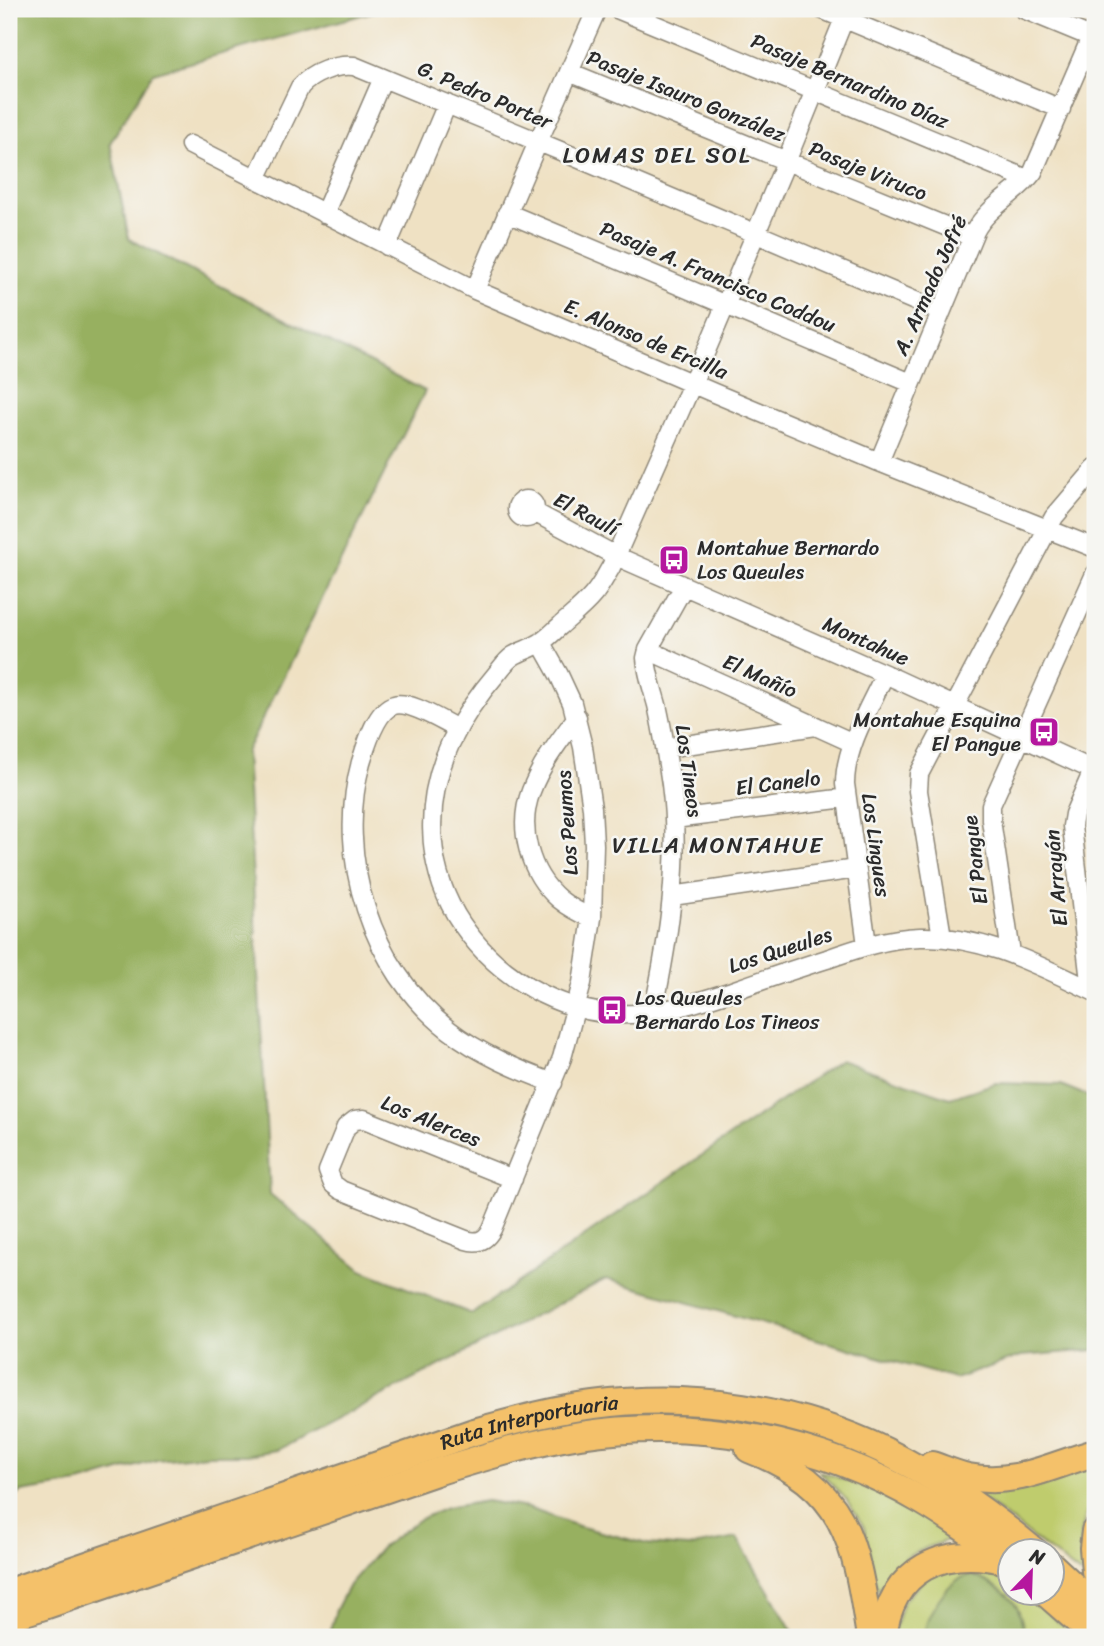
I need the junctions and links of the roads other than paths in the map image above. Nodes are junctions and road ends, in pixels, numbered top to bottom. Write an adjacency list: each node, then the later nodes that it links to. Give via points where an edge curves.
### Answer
1 (597, 9): 7 (street)
2 (617, 9): 9 (street, Pasaje Bernardino Díaz)
3 (821, 9): 5 (street)
4 (1023, 9): 6 (street)
5 (846, 14): 9 (street, Los Queules); 11 (street)
6 (1092, 42): 11 (street, A. Armado Jofré)
7 (569, 72): 12 (street); 14 (street, Pasaje Isauro González)
8 (383, 78): 10 (street, G. Pedro Porter); 15 (street, G. Pedro Porter, via 348,66 308,79 297,92); 18 (street)
9 (814, 90): 14 (street, Los Queules); 16 (street, Pasaje Bernardino Díaz)
10 (447, 104): 12 (street, G. Pedro Porter); 21 (street)
11 (1060, 109): 16 (street, A. Armado Jofré)
12 (538, 142): 17 (street); 19 (street, G. Pedro Porter)
13 (190, 145): 15 (street, E. Alonso de Ercilla)
14 (786, 162): 19 (street, Los Queules); 20 (street, Pasaje Viruco)
15 (256, 179): 18 (street, E. Alonso de Ercilla)
16 (1027, 179): 20 (street, A. Armado Jofré, via 981,220)
17 (507, 213): 22 (street); 23 (street, Pasaje A. Francisco Coddou)
18 (324, 214): 21 (street, E. Alonso de Ercilla)
19 (755, 234): 23 (street, Los Queules); 24 (street, G. Pedro Porter)
20 (972, 237): 24 (street, A. Armado Jofré)
21 (387, 246): 22 (street, E. Alonso de Ercilla)
22 (475, 290): 26 (street, E. Alonso de Ercilla)
23 (725, 304): 25 (street, Pasaje A. Francisco Coddou); 26 (street, Los Queules)
24 (941, 312): 25 (street, A. Armado Jofré)
25 (912, 383): 27 (street, A. Armado Jofré)
26 (692, 384): 27 (street, E. Alonso de Ercilla); 32 (street, Los Queules)
27 (879, 462): 30 (street, E. Alonso de Ercilla)
28 (1095, 469): 30 (street)
29 (534, 512): 32 (street, El Raulí)
30 (1047, 529): 31 (street, E. Alonso de Ercilla); 38 (street)
31 (1095, 548)
32 (616, 556): 34 (street, Montahue); 35 (street, Los Queules, via 593,595)
33 (1095, 574): 42 (street, El Pangue)
34 (684, 586): 36 (street); 37 (street, Montahue)
35 (541, 643): 39 (street, Los Peumos); 41 (street, Los Queules, via 511,657)
36 (648, 650): 40 (street, El Mañío); 44 (street, Los Tineos, via 646,663)
37 (886, 674): 38 (street, Montahue); 43 (street, Los Lingues)
38 (956, 707): 42 (street, Montahue); 51 (street, via 917,785)
39 (577, 717): 50 (street, Los Peumos, via 592,808); 50 (street, via 535,782 525,813 525,835 545,884 566,904)
40 (817, 726): 43 (street, El Mañío); 44 (street)
41 (458, 729): 55 (street, Los Queules, via 444,757 432,819 435,859 444,889 466,929 500,966 531,988); 57 (street, via 404,704 386,708 379,717 357,780 353,816 354,855 363,899 387,957 432,1015 481,1051)
42 (1021, 737): 45 (street, Montahue); 53 (street, El Pangue, via 990,813)
43 (853, 743): 46 (street, Los Lingues, via 846,761)
44 (665, 748): 47 (street, Los Tineos)
45 (1095, 769): 54 (street, El Arrayán, via 1072,826)
46 (846, 798): 47 (street, El Canelo); 48 (street, Los Lingues)
47 (674, 819): 49 (street, Los Tineos)
48 (856, 869): 49 (street); 52 (street, Los Lingues)
49 (672, 896): 56 (street, Los Tineos)
50 (592, 918): 55 (street, Los Peumos)
51 (942, 937): 52 (street, Los Queules); 53 (street, Los Queules)
52 (867, 945): 56 (street, Los Queules)
53 (1011, 953): 54 (street, Los Queules)
54 (1093, 991)
55 (576, 1008): 56 (street, Los Queules, via 614,1014); 57 (street, Los Peumos)
56 (653, 1013)
57 (552, 1083): 58 (street, Los Peumos)
58 (513, 1179): 59 (street, Los Peumos, via 492,1230); 59 (street, Los Alerces, via 369,1120 355,1120 343,1131 328,1171 336,1188 471,1242)
59 (482, 1240)
60 (676, 1429): 65 (highway, Ruta Interportuaria, via 750,1437 842,1462 922,1500); 72 (highway, Ruta Interportuaria, via 581,1435 495,1454); 74 (highway, via 764,1455 816,1488 850,1541)
61 (883, 1450): 62 (highway, via 980,1479 1031,1475); 64 (highway, Ruta Interportuaria, via 969,1500); 69 (highway, Ruta Interportuaria, via 813,1423 755,1409 650,1401 594,1405 474,1433)
62 (1095, 1453)
63 (1095, 1531): 67 (highway)
64 (1017, 1538)
65 (996, 1551)
66 (996, 1558): 75 (highway, via 970,1555 927,1565 895,1597)
67 (1095, 1571)
68 (1066, 1579): 70 (highway)
69 (9, 1592)
70 (1095, 1606)
71 (1062, 1608): 73 (highway)
72 (9, 1617)
73 (1095, 1636)
74 (870, 1637)
75 (883, 1637)

